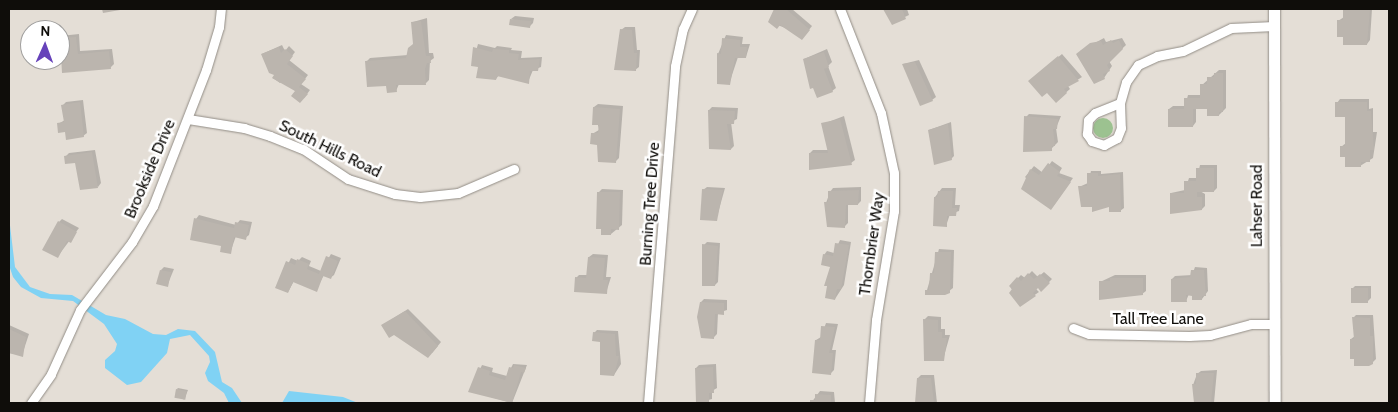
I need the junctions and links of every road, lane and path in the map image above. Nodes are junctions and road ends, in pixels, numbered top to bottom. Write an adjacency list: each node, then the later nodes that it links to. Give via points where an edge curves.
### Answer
1 (220, 9): 7 (street, Brookside Drive, via 215,43)
2 (692, 9): 12 (street, Burning Tree Drive, via 683,29 675,66)
3 (840, 9): 13 (street, Thornbrier Way, via 882,113 894,173 894,211 876,320)
4 (1274, 9): 5 (street, Lahser Road)
5 (1274, 26): 6 (street, via 1231,28 1183,51 1147,59 1131,72); 9 (street, Lahser Road)
6 (1120, 103): 6 (street, via 1088,120 1087,134 1092,141 1104,145 1118,138)
7 (188, 119): 8 (street, South Hills Road, via 244,128 270,136 302,149 348,179 395,194 420,197 458,193); 11 (street, Brookside Drive, via 143,225 80,310 48,379)
8 (514, 169)
9 (1273, 324): 10 (street, Tall Tree Lane, via 1251,324 1210,335 1189,336 1089,334); 14 (street, Lahser Road)
10 (1073, 328)
11 (31, 403)
12 (648, 403)
13 (869, 403)
14 (1275, 403)

